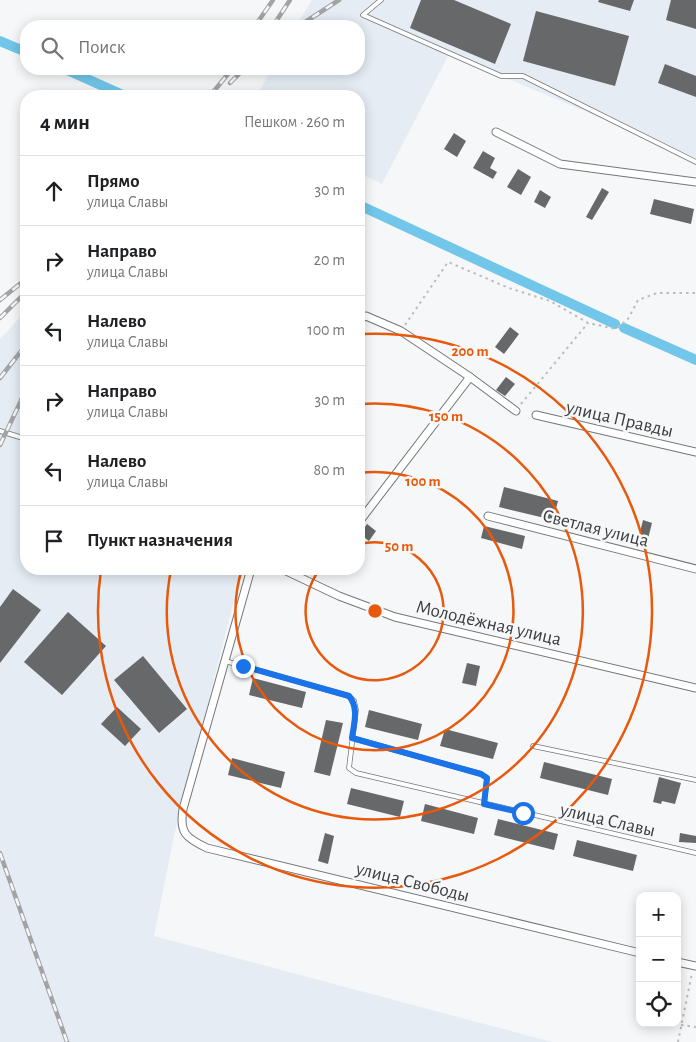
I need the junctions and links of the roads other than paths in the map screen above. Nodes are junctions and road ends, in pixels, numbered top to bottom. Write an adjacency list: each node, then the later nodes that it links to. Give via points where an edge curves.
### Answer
1 (380, 0): 3 (lane, via 363,15 500,76 523,76)
2 (496, 132): 4 (street, via 560,164)
3 (696, 162)
4 (696, 182)
5 (365, 316): 6 (street, via 401,331)
6 (470, 377): 7 (street); 12 (street)
7 (516, 411)
8 (536, 415): 11 (street, улица Правды)
9 (0, 431): 10 (lane)
10 (20, 437)
11 (696, 452)
12 (365, 514)
13 (488, 516): 14 (street, Светлая улица)
14 (696, 569)
15 (250, 575): 17 (street)
16 (295, 575): 18 (street, Молодёжная улица, via 395,617)
17 (225, 661): 19 (lane, улица Славы, via 349,696 356,710); 24 (street, улица Свободы, via 183,809 183,832 192,841 207,848)
18 (696, 688)
19 (352, 738): 22 (lane, via 481,774 487,778); 22 (lane, улица Славы, via 349,768 356,772)
20 (533, 746): 21 (lane)
21 (696, 780)
22 (484, 804): 23 (lane, улица Славы)
23 (696, 853)
24 (636, 952)
25 (681, 963): 26 (street)
26 (695, 966)

